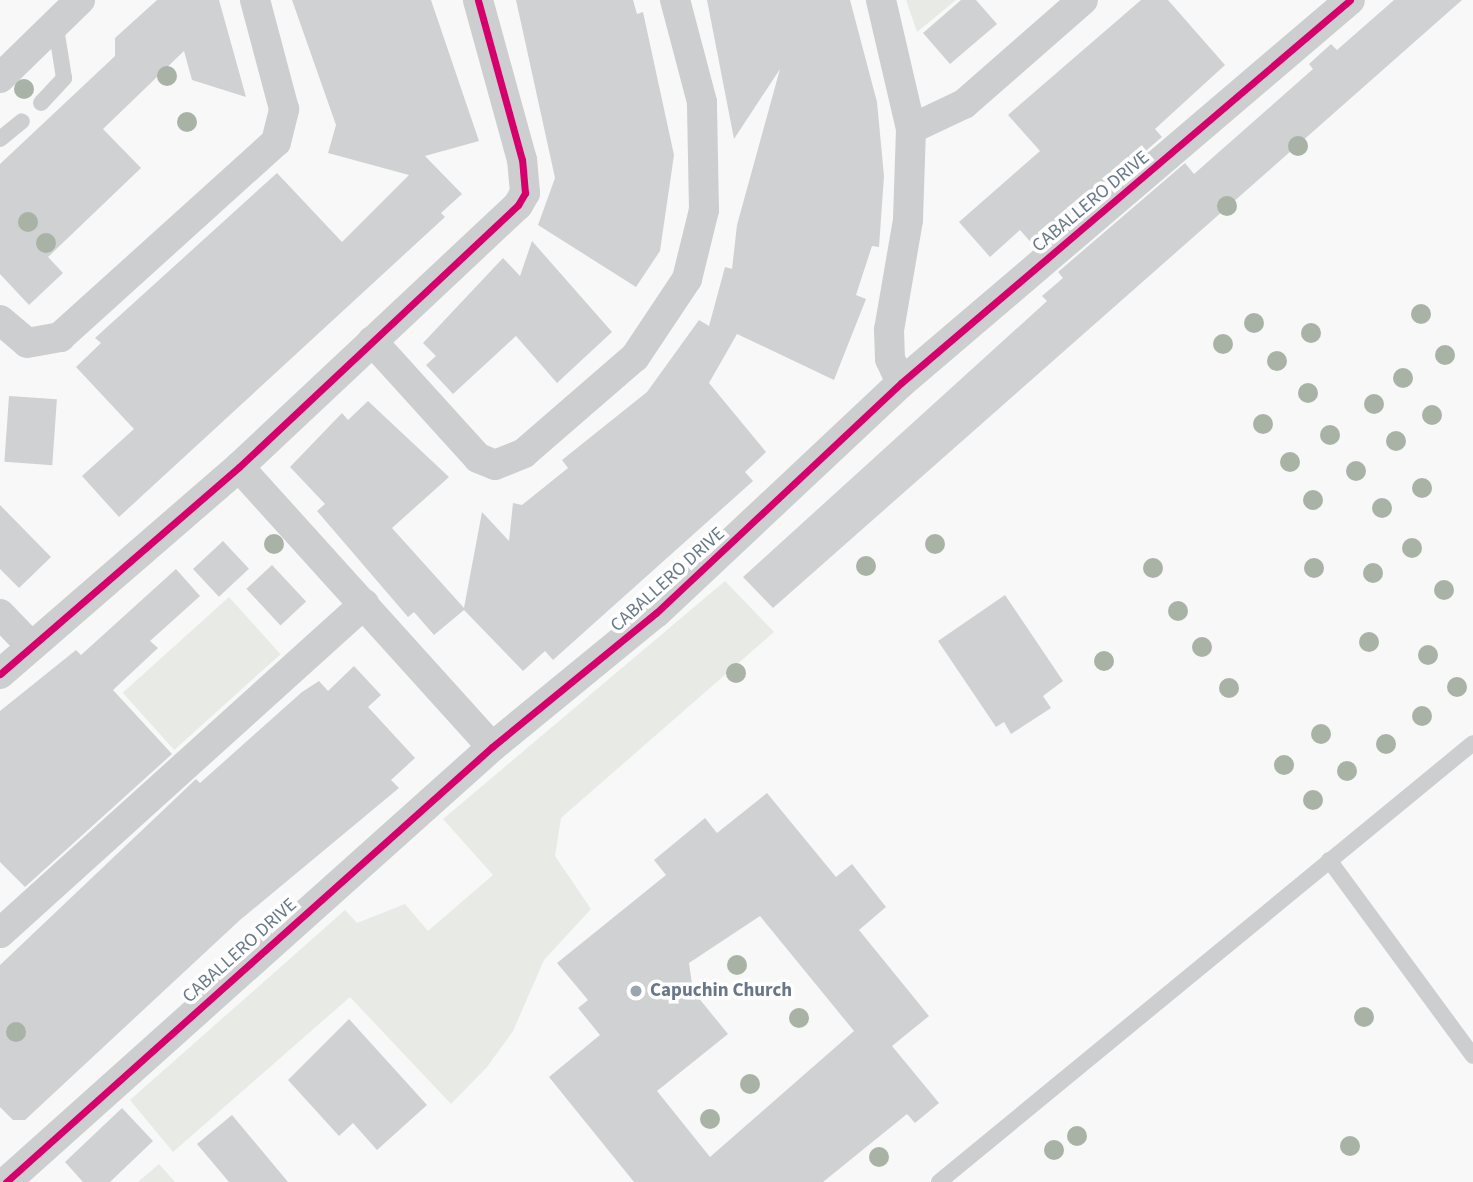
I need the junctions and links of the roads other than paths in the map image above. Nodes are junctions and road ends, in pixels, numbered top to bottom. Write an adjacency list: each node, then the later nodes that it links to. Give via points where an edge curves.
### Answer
1 (80, 0): 8 (street)
2 (255, 0): 14 (street, via 282,89 283,127 276,142 60,337 27,343)
3 (478, 0): 15 (street, via 522,160 525,193 508,216)
4 (675, 0): 15 (street, via 702,102 704,210 687,279 635,357 524,453 495,466 478,458)
5 (881, 0): 12 (street)
6 (1083, 0): 12 (street, via 964,104)
7 (1350, 0): 16 (street, CABALLERO DRIVE)
8 (55, 22): 9 (street); 10 (lane, via 64,78)
9 (0, 78)
10 (41, 103)
11 (22, 121): 13 (lane)
12 (911, 129): 16 (street, via 908,220 889,330 890,359)
13 (0, 139)
14 (0, 320)
15 (372, 341): 17 (street)
16 (901, 383): 23 (street, CABALLERO DRIVE, via 656,613)
17 (239, 467): 18 (street); 20 (street)
18 (364, 604): 23 (street); 25 (street)
19 (0, 614): 20 (street)
20 (31, 646): 21 (street)
21 (0, 674)
22 (1473, 743): 24 (lane)
23 (492, 747): 27 (street, CABALLERO DRIVE)
24 (1329, 860): 26 (lane); 28 (lane)
25 (0, 933)
26 (1473, 1056)
27 (6, 1182)
28 (939, 1182)

